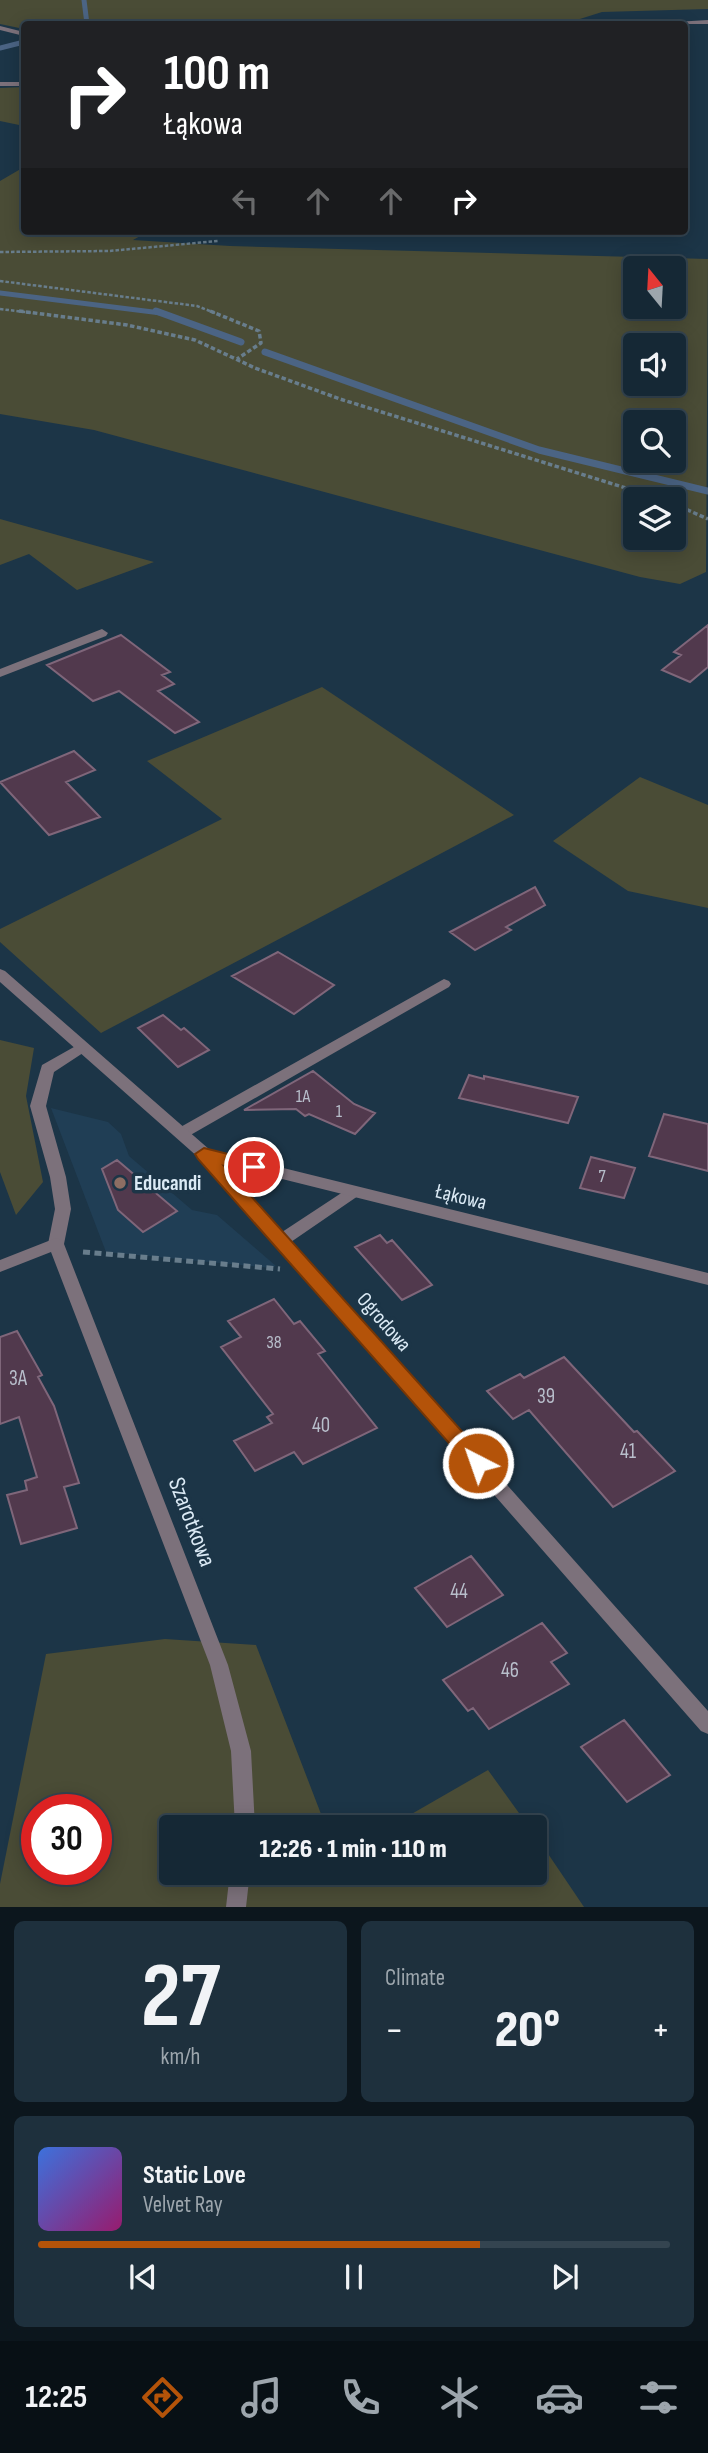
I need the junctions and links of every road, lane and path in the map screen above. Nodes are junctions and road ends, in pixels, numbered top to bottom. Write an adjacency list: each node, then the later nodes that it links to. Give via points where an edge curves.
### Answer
1 (708, 22): 2 (street)
2 (688, 23)
3 (0, 28): 4 (street)
4 (21, 33)
5 (21, 84): 6 (street)
6 (0, 85)
7 (218, 241): 8 (path, via 168,248)
8 (0, 252)
9 (0, 281): 11 (path, via 197,306 259,331 261,344)
10 (0, 309): 11 (path, via 140,328 195,340)
11 (236, 359): 12 (path, via 340,399)
12 (623, 487)
13 (686, 509): 14 (path)
14 (708, 519)
15 (102, 633): 16 (street)
16 (0, 673)
17 (0, 974): 19 (street, Ogrodowa)
18 (444, 984): 20 (street)
19 (81, 1048): 20 (street, Ogrodowa); 24 (street, via 47,1069 38,1106 63,1209)
20 (182, 1133): 21 (street, Ogrodowa)
21 (204, 1154): 22 (street, Łąkowa); 23 (street, Ogrodowa)
22 (352, 1192): 23 (street); 27 (street, Łąkowa)
23 (282, 1240): 25 (street, Ogrodowa)
24 (57, 1247): 25 (path, via 276,1271); 26 (street); 29 (street, Szarotkowa, via 219,1665 241,1751)
25 (300, 1261): 28 (street, Ogrodowa)
26 (0, 1265)
27 (708, 1279)
28 (708, 1725)
29 (244, 1815)
30 (239, 1885): 31 (street)
31 (236, 1907)

